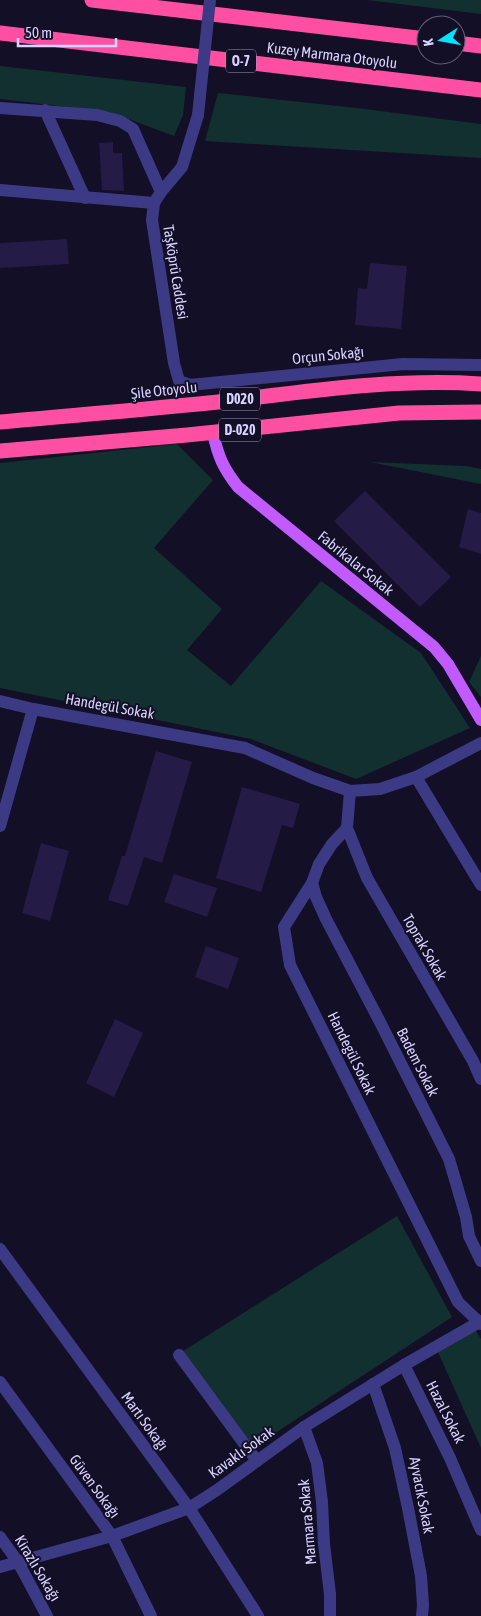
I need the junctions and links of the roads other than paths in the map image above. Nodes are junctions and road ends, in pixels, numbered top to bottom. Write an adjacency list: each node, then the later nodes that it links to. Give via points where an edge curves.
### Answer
1 (92, 0): 4 (highway, Kuzey Marmara Otoyolu)
2 (210, 0): 11 (street, Taşköprü Caddesi, bridge, via 198,115 182,167)
3 (0, 33): 7 (highway, Kuzey Marmara Otoyolu / O-7)
4 (416, 38)
5 (466, 44): 6 (highway)
6 (481, 46)
7 (481, 90)
8 (0, 108): 9 (street)
9 (45, 110): 11 (street, via 97,115 132,129); 12 (street)
10 (0, 190): 12 (street)
11 (161, 192): 13 (street, Taşköprü Caddesi)
12 (85, 198): 13 (street)
13 (154, 203): 16 (street, Taşköprü Caddesi, via 153,229)
14 (456, 364): 15 (street, Orçun Sokağı); 16 (street, Orçun Sokağı, via 403,364 190,385); 17 (street)
15 (481, 365)
16 (179, 381)
17 (458, 383): 18 (highway, Şile Otoyolu / D020); 20 (highway, Şile Otoyolu / D020, via 344,388)
18 (481, 384)
19 (481, 412): 21 (highway, D-020, via 399,414)
20 (0, 422)
21 (212, 433): 22 (highway, D-020); 25 (main road, Fabrikalar Sokak, via 226,472 238,487 434,647)
22 (0, 451)
23 (0, 701): 24 (street, Handegül Sokak)
24 (33, 709): 28 (street, Handegül Sokak, via 245,748); 29 (street)
25 (480, 716)
26 (481, 743): 27 (street, Handegül Sokak)
27 (416, 777): 28 (street, Handegül Sokak, via 380,789); 32 (street)
28 (350, 792): 30 (street)
29 (0, 826)
30 (347, 828): 31 (street, Handegül Sokak, via 319,864); 33 (street, Toprak Sokak, via 367,878)
31 (312, 883): 35 (street, Badem Sokak, via 326,920 449,1159 466,1217 468,1236); 36 (street, Handegül Sokak, via 284,927 290,965 458,1302)
32 (481, 885)
33 (481, 1079)
34 (0, 1249): 43 (street, Martı Sokağı)
35 (481, 1261)
36 (480, 1322): 38 (street, Kavaklı Sokak)
37 (179, 1355): 42 (street)
38 (404, 1365): 40 (street, Kavaklı Sokak); 44 (street, Hazal Sokak)
39 (0, 1382): 45 (street, Güven Sokağı)
40 (373, 1384): 41 (street, Kavaklı Sokak); 53 (street, Ayvacık Sokak, via 395,1448 408,1508 421,1576)
41 (304, 1427): 42 (street, Kavaklı Sokak); 52 (street, Marmara Sokak, via 317,1463)
42 (257, 1461): 43 (street, Kavaklı Sokak)
43 (189, 1508): 45 (street, Kavaklı Sokak); 51 (street, Martı Sokağı)
44 (481, 1530)
45 (112, 1536): 47 (street, Kavaklı Sokak); 50 (street, Güven Sokağı)
46 (0, 1537): 47 (street, Kirazlı Sokağı)
47 (18, 1562): 48 (street, Kavaklı Sokak); 49 (street, Kirazlı Sokağı)
48 (0, 1567)
49 (47, 1616)
50 (151, 1616)
51 (258, 1616)
52 (330, 1616)
53 (422, 1616)

